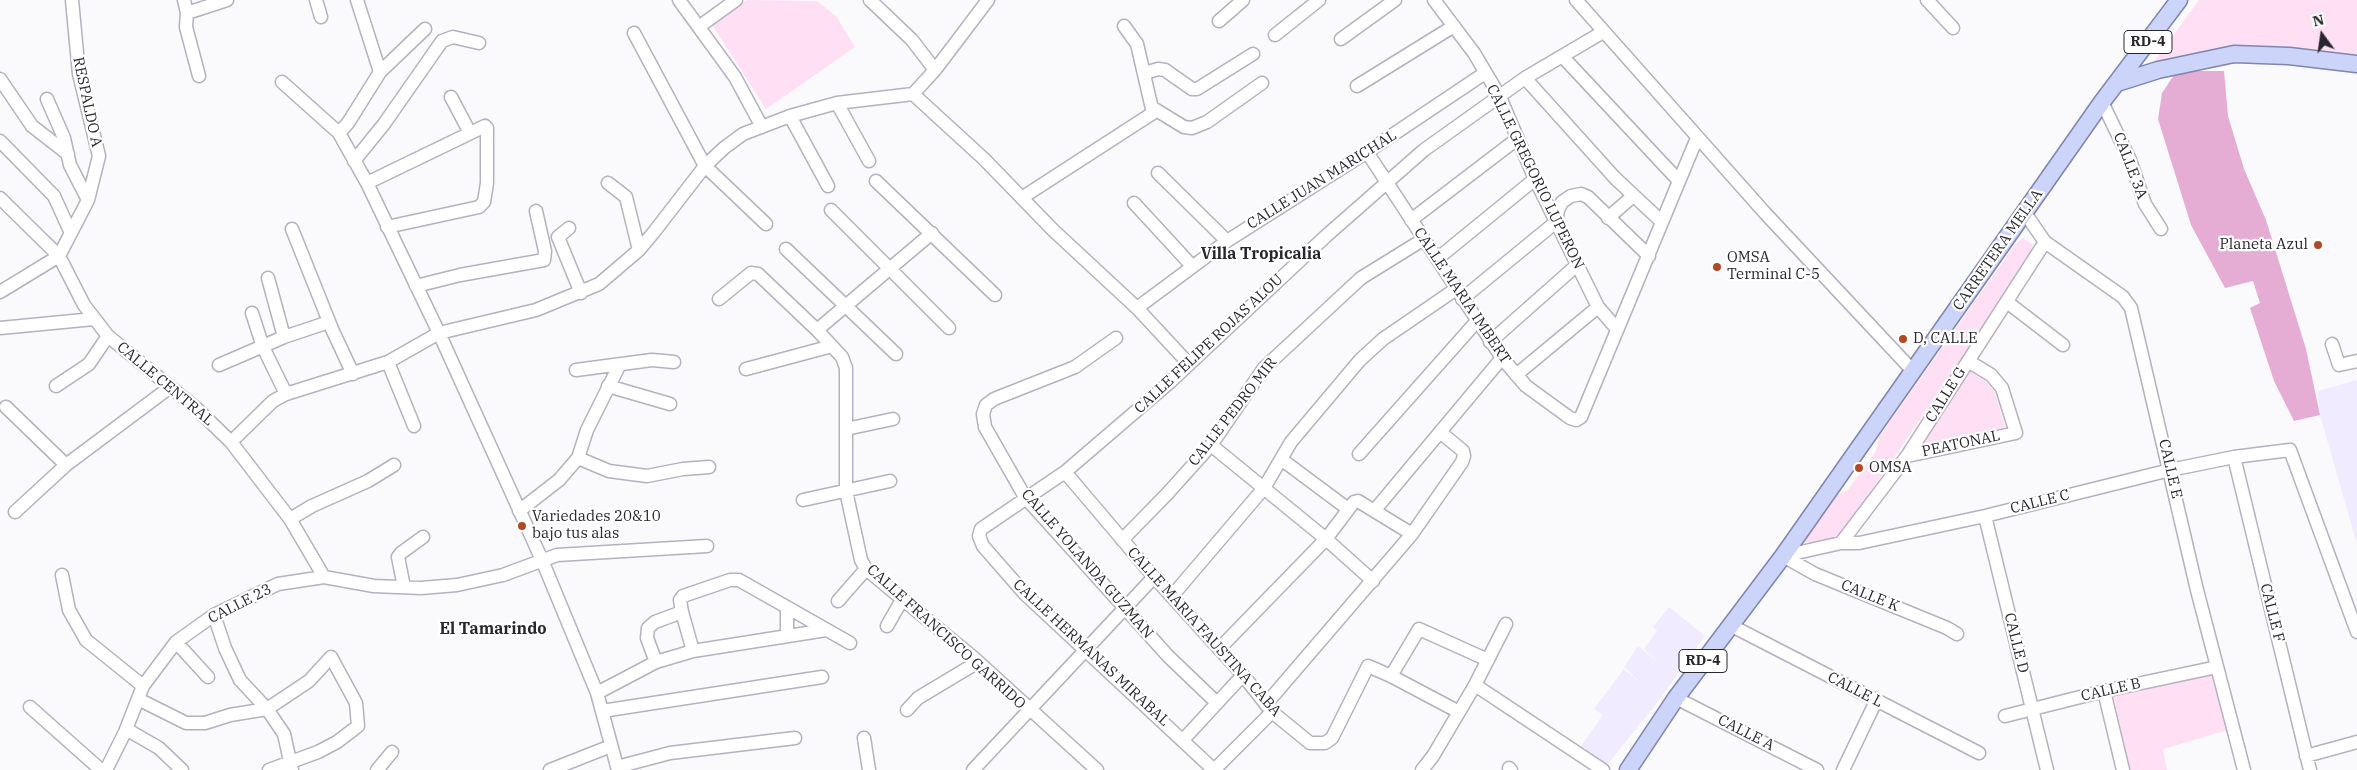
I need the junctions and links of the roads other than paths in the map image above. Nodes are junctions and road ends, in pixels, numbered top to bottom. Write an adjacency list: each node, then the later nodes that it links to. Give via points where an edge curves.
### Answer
1 (72, 0): 73 (street, RESPALDO A, via 79,74 99,156)
2 (227, 0): 16 (street)
3 (316, 0): 17 (street)
4 (358, 0): 33 (street)
5 (679, 0): 19 (street)
6 (736, 0): 19 (street)
7 (870, 0): 32 (street, via 912,40)
8 (988, 0): 32 (street)
9 (1243, 0): 18 (street)
10 (1319, 0): 26 (street)
11 (1395, 0): 27 (street)
12 (1434, 0): 21 (street, CALLE GREGORIO LUPERON)
13 (1576, 0): 24 (street)
14 (1927, 0): 23 (street)
15 (2179, 0): 41 (main road, CARRETERA MELLA / RD-4)
16 (185, 6): 36 (street, via 186,27)
17 (321, 17)
18 (1218, 21)
19 (700, 26): 51 (street, via 735,77)
20 (1124, 26): 34 (street, via 1137,44)
21 (1454, 26): 35 (street, CALLE GREGORIO LUPERON); 42 (street)
22 (424, 28): 33 (street)
23 (1954, 28)
24 (1603, 32): 30 (street, CALLE FELIPE ROJAS ALOU); 54 (street)
25 (634, 33): 61 (street)
26 (1276, 35)
27 (1342, 39)
28 (479, 43): 59 (street, via 453,37 442,41)
29 (1253, 54): 34 (street, via 1195,90 1165,70)
30 (1562, 56): 37 (street, CALLE FELIPE ROJAS ALOU); 65 (street)
31 (2357, 64): 41 (main road, via 2234,54 2158,70)
32 (935, 70): 43 (street)
33 (380, 72): 52 (street)
34 (1145, 73): 49 (street)
35 (1485, 73): 44 (street, CALLE GREGORIO LUPERON); 57 (street, CALLE JUAN MARICHAL)
36 (199, 76)
37 (1525, 78): 44 (street, CALLE FELIPE ROJAS ALOU); 70 (street)
38 (0, 79): 58 (street, via 32,126)
39 (282, 82): 52 (street)
40 (1262, 83): 49 (street, via 1207,122 1192,128 1184,127)
41 (2117, 83): 47 (main road, CARRETERA MELLA / RD-4)
42 (1357, 86)
43 (912, 94): 48 (street); 71 (street)
44 (1499, 95): 55 (street, CALLE GREGORIO LUPERON); 66 (street, CALLE FELIPE ROJAS ALOU)
45 (451, 97): 53 (street)
46 (47, 99): 58 (street)
47 (2102, 102): 78 (main road, CARRETERA MELLA / RD-4); 87 (street, CALLE 3A, via 2130,160 2145,204)
48 (837, 103): 50 (street); 60 (street)
49 (1153, 108): 71 (street, via 1153,113)
50 (790, 116): 51 (street); 69 (street)
51 (762, 127): 61 (street, via 744,134)
52 (339, 133): 59 (street)
53 (470, 133): 68 (street); 84 (street, via 484,126 488,131 484,202 479,207)
54 (1697, 138): 65 (street); 140 (street)
55 (1517, 139): 63 (street, CALLE GREGORIO LUPERON); 80 (street)
56 (0, 140): 88 (street, via 54,196)
57 (1367, 152): 66 (street, CALLE MARIA IMBERT); 91 (street, CALLE JUAN MARICHAL)
58 (68, 154): 73 (street)
59 (354, 161): 68 (street)
60 (869, 162)
61 (705, 166): 83 (street); 94 (street)
62 (1158, 173): 91 (street)
63 (1535, 178): 81 (street, CALLE GREGORIO LUPERON); 97 (street)
64 (876, 181): 89 (street)
65 (1679, 181): 82 (street)
66 (1386, 182): 80 (street, CALLE MARIA IMBERT); 135 (street, CALLE FELIPE ROJAS ALOU)
67 (608, 183): 94 (street, via 626,197)
68 (367, 184): 84 (street)
69 (828, 186)
70 (1634, 196): 79 (street); 82 (street)
71 (1024, 197): 111 (street, via 1053,230)
72 (0, 198): 76 (street, CALLE CENTRAL)
73 (88, 200): 88 (street, RESPALDO A)
74 (1134, 203): 99 (street)
75 (831, 210): 100 (street)
76 (6, 211): 95 (street, CALLE CENTRAL)
77 (536, 211): 102 (street, via 544,260)
78 (2025, 213): 92 (street, CALLE E); 140 (main road, CARRETERA MELLA / RD-4)
79 (1608, 218): 81 (street, via 1581,194 1562,202); 96 (street)
80 (1411, 220): 90 (street, CALLE MARIA IMBERT)
81 (1556, 222): 98 (street, CALLE GREGORIO LUPERON); 105 (street)
82 (1662, 222): 96 (street)
83 (766, 224)
84 (387, 227): 102 (street)
85 (568, 228): 104 (street, via 558,237)
86 (292, 229): 115 (street)
87 (2161, 229)
88 (70, 231): 95 (street, RESPALDO A)
89 (932, 233): 100 (street); 106 (street)
90 (1424, 239): 97 (street, CALLE MARIA IMBERT); 154 (street, CALLE PEDRO MIR, via 1362,278 1264,368)
91 (1228, 241): 99 (street, CALLE JUAN MARICHAL)
92 (2044, 242): 108 (street, CALLE G); 163 (street, CALLE E, via 2123,297 2131,308)
93 (786, 249): 109 (street)
94 (639, 250): 104 (street, via 600,284)
95 (59, 256): 103 (street); 113 (street, CALLE CENTRAL)
96 (1649, 256): 119 (street)
97 (1437, 260): 105 (street, CALLE MARIA IMBERT)
98 (1577, 265): 110 (street, CALLE GREGORIO LUPERON); 124 (street)
99 (1192, 266): 111 (street, CALLE JUAN MARICHAL)
100 (890, 269): 109 (street); 117 (street)
101 (268, 278): 122 (street)
102 (416, 286): 120 (street)
103 (0, 292)
104 (581, 293): 120 (street, via 536,310)
105 (1459, 294): 114 (street, CALLE MARIA IMBERT); 159 (street, via 1383,339 1360,360 1291,442)
106 (994, 295)
107 (720, 299): 118 (street, CALLE FRANCISCO GARRIDO, via 754,272)
108 (2007, 302): 126 (street); 131 (street, CALLE G)
109 (846, 305): 118 (street); 129 (street)
110 (1598, 307): 119 (street, CALLE GREGORIO LUPERON); 142 (street)
111 (1137, 308): 135 (street)
112 (252, 313): 128 (street)
113 (94, 319): 116 (street); 121 (street, CALLE CENTRAL)
114 (1477, 321): 124 (street, CALLE MARIA IMBERT); 155 (street)
115 (329, 322): 122 (street); 141 (street)
116 (0, 328)
117 (949, 328)
118 (817, 330): 127 (street, CALLE FRANCISCO GARRIDO)
119 (1617, 330): 142 (street, CALLE MARIA IMBERT, via 1581,417 1576,420)
120 (439, 333): 133 (street); 172 (street)
121 (108, 336): 143 (street, via 88,364); 145 (street, CALLE CENTRAL)
122 (284, 337): 128 (street)
123 (1116, 338): 168 (street, CALLE YOLANDA GUZMAN, via 1075,367 1007,393 986,405 983,414 985,428)
124 (1490, 342): 130 (street, CALLE MARIA IMBERT)
125 (2332, 344): 132 (street, via 2339,365)
126 (2063, 345)
127 (832, 346): 138 (street); 151 (street, CALLE FRANCISCO GARRIDO, via 842,357 846,368)
128 (263, 347): 136 (street); 146 (street)
129 (896, 354)
130 (1502, 358): 142 (street, CALLE MARIA IMBERT); 152 (street)
131 (1968, 361): 156 (street, CALLE G); 156 (street, PEATONAL, via 1991,374 2002,388 2016,433)
132 (2357, 361)
133 (388, 362): 141 (street); 150 (street)
134 (674, 362): 137 (street, via 652,360)
135 (1189, 364): 164 (street, CALLE FELIPE ROJAS ALOU)
136 (219, 365)
137 (619, 366): 139 (street); 144 (street)
138 (746, 369)
139 (576, 370)
140 (1913, 371): 183 (main road, CARRETERA MELLA / RD-4)
141 (353, 374): 146 (street)
142 (1516, 376)
143 (56, 386)
144 (608, 386): 147 (street); 158 (street)
145 (169, 388): 153 (street, CALLE CENTRAL, via 196,408); 160 (street)
146 (286, 394): 153 (street, via 273,400)
147 (670, 404)
148 (6, 407): 160 (street)
149 (893, 419): 151 (street)
150 (414, 426)
151 (846, 429): 167 (street, CALLE FRANCISCO GARRIDO)
152 (1440, 432): 171 (street); 177 (street, via 1463,451 1464,456)
153 (231, 442): 175 (street, CALLE CENTRAL)
154 (1211, 445): 166 (street); 180 (street, CALLE PEDRO MIR)
155 (1359, 454)
156 (1907, 456): 181 (street, CALLE G)
157 (2234, 457): 163 (street, CALLE C); 198 (street, CALLE C, via 2283,450 2290,450 2294,455); 244 (street, CALLE F)
158 (578, 458): 162 (street, via 609,471 647,476); 172 (street, via 559,480)
159 (1282, 459): 166 (street); 170 (street)
160 (66, 465): 173 (street)
161 (394, 465): 175 (street)
162 (708, 466)
163 (2170, 470): 174 (street, CALLE C); 214 (street, CALLE E)
164 (1065, 472): 168 (street, CALLE FELIPE ROJAS ALOU); 180 (street, CALLE MARIA FAUSTINA CABA)
165 (890, 481): 167 (street)
166 (1264, 488): 179 (street); 191 (street)
167 (846, 490): 169 (street); 185 (street, CALLE FRANCISCO GARRIDO, via 861,560)
168 (1025, 497): 176 (street, CALLE FELIPE ROJAS ALOU); 195 (street, CALLE YOLANDA GUZMAN)
169 (803, 500)
170 (1348, 509): 171 (street, via 1358,501); 179 (street)
171 (1374, 510): 177 (street)
172 (519, 511): 184 (street)
173 (15, 512)
174 (1985, 516): 181 (street, CALLE C, via 1859,543); 229 (street, CALLE D)
175 (290, 519): 187 (street, CALLE CENTRAL)
176 (981, 529): 209 (street, CALLE HERMANAS MIRABAL, via 979,536 983,546 1025,594)
177 (1412, 534): 189 (street)
178 (423, 538): 190 (street, via 400,553 398,558)
179 (1326, 539): 189 (street); 208 (street)
180 (1122, 540): 188 (street, CALLE MARIA FAUSTINA CABA)
181 (1841, 543): 183 (street, CALLE C)
182 (707, 546): 184 (street, CALLE 23, via 586,552)
183 (1783, 556): 201 (main road, CARRETERA MELLA / RD-4); 204 (street, CALLE K, via 1815,574)
184 (542, 560): 190 (street, CALLE 23, via 503,575 457,585); 222 (street)
185 (866, 568): 192 (street, CALLE FRANCISCO GARRIDO); 193 (street)
186 (62, 575): 220 (street, via 69,610 86,640)
187 (324, 577): 190 (street, CALLE 23, via 374,586); 197 (street, CALLE 23, via 278,584)
188 (1154, 577): 191 (street, CALLE MARIA FAUSTINA CABA); 195 (street)
189 (1373, 581): 228 (street)
190 (404, 587)
191 (1172, 596): 208 (street, CALLE MARIA FAUSTINA CABA)
192 (903, 598): 200 (street); 213 (street, CALLE FRANCISCO GARRIDO)
193 (838, 601)
194 (787, 608): 196 (street, via 739,580 730,580 683,596); 202 (street); 205 (street)
195 (1125, 608): 209 (street); 226 (street, CALLE YOLANDA GUZMAN, via 1168,656)
196 (682, 612): 210 (street); 212 (street, via 648,628)
197 (214, 615): 206 (street, CALLE 23); 230 (street, via 240,680)
198 (2355, 618): 203 (street)
199 (1506, 624): 211 (street)
200 (887, 626)
201 (1730, 626): 223 (main road, CARRETERA MELLA / RD-4); 225 (street, CALLE L)
202 (826, 630): 205 (street); 207 (street)
203 (2357, 632)
204 (1957, 634)
205 (787, 636): 210 (street)
206 (176, 642): 217 (street); 220 (street, CALLE 23)
207 (850, 643)
208 (1219, 649): 215 (street, CALLE MARIA FAUSTINA CABA)
209 (1085, 650): 233 (street); 239 (street, CALLE HERMANAS MIRABAL)
210 (693, 651): 212 (street)
211 (1488, 660): 216 (street, via 1419,629); 219 (street)
212 (656, 662): 222 (street)
213 (978, 662): 231 (street, via 918,698); 233 (street, CALLE FRANCISCO GARRIDO)
214 (2217, 667): 221 (street, CALLE B); 264 (street, CALLE E)
215 (1243, 676): 226 (street); 228 (street, CALLE MARIA FAUSTINA CABA)
216 (1391, 676): 228 (street, CALLE MARIA FAUSTINA CABA, via 1366,666 1332,738 1325,743 1310,743); 234 (street, CALLE MARIA FAUSTINA CABA)
217 (208, 677)
218 (822, 677): 232 (street)
219 (1475, 685): 234 (street); 258 (street)
220 (143, 686): 224 (street, CALLE 23)
221 (2104, 691): 229 (street, CALLE B); 263 (street)
222 (597, 693): 232 (street)
223 (1676, 698): 259 (main road, CARRETERA MELLA / RD-4); 260 (street, CALLE A)
224 (138, 700): 230 (street, via 186,723 205,723); 236 (street, CALLE 23)
225 (1876, 701): 243 (street, CALLE L); 261 (street)
226 (1217, 703): 239 (street)
227 (30, 707): 248 (street)
228 (1269, 708): 256 (street)
229 (2032, 708): 235 (street, CALLE B); 262 (street, CALLE D)
230 (267, 709): 245 (street, via 284,734); 245 (street, via 309,681 331,657 356,703 358,726 337,742)
231 (907, 710)
232 (602, 711): 241 (street)
233 (1030, 711): 247 (street); 255 (street, CALLE FRANCISCO GARRIDO)
234 (1459, 712): 257 (street)
235 (2005, 716)
236 (126, 728): 249 (street, CALLE 23); 250 (street, via 159,748)
237 (795, 738): 246 (street, via 670,753)
238 (864, 738): 254 (street)
239 (1182, 740): 256 (street, CALLE HERMANAS MIRABAL)
240 (2357, 742): 244 (street)
241 (611, 746): 246 (street); 253 (street)
242 (392, 752): 252 (street)
243 (1980, 754)
244 (2306, 756): 265 (street, CALLE F)
245 (292, 765): 251 (street)
246 (618, 769)
247 (977, 769)
248 (101, 770)
249 (106, 770)
250 (182, 770)
251 (269, 770)
252 (377, 770)
253 (550, 770)
254 (869, 770)
255 (1097, 770)
256 (1214, 770)
257 (1422, 770)
258 (1603, 770)
259 (1628, 770)
260 (1817, 770)
261 (1843, 770)
262 (2047, 770)
263 (2123, 770)
264 (2244, 770)
265 (2310, 770)

